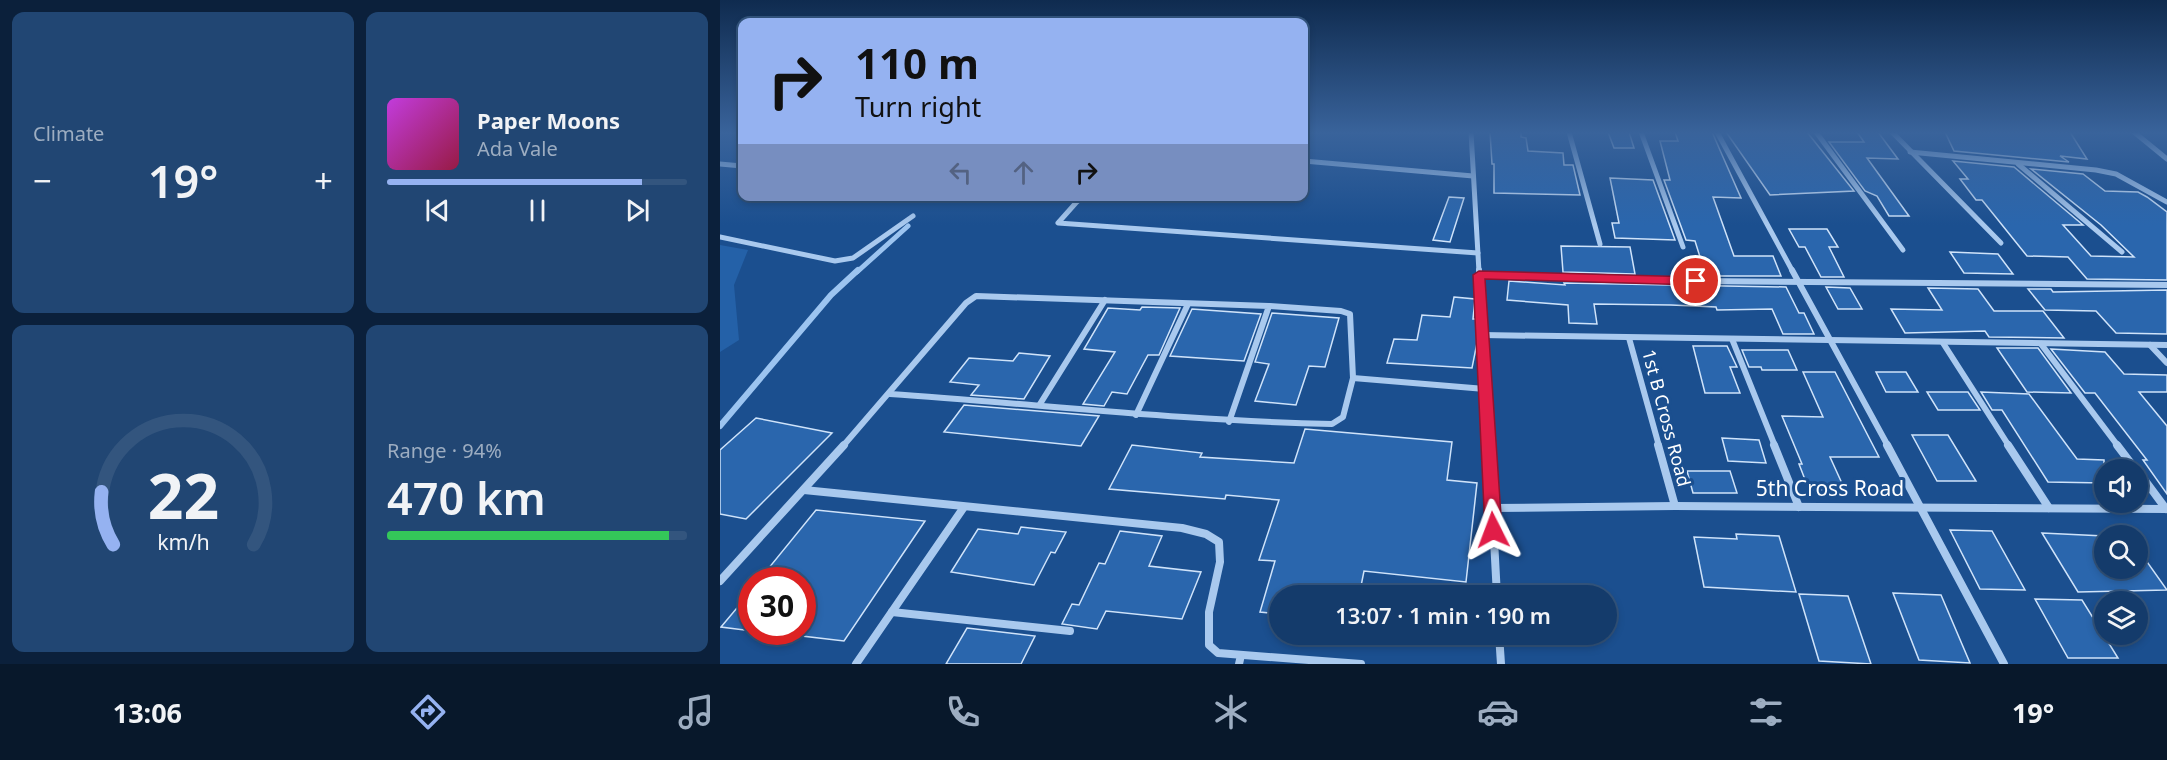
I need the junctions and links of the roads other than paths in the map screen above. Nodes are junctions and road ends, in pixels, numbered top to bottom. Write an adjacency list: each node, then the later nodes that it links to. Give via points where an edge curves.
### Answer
1 (1326, 163): 12 (street)
2 (1472, 163): 12 (street)
3 (1577, 163): 18 (street)
4 (1652, 163): 19 (street)
5 (1734, 163): 24 (street)
6 (1839, 163): 20 (street)
7 (1921, 163): 17 (street)
8 (2009, 163): 10 (street)
9 (720, 164): 11 (street)
10 (2018, 164): 13 (street, via 2116,174); 21 (street)
11 (738, 166)
12 (1473, 176): 22 (street)
13 (2165, 200)
14 (1078, 201): 22 (street, via 1058,223)
15 (913, 216): 16 (street, via 853,258 835,261)
16 (720, 237)
17 (2001, 243)
18 (1599, 244)
19 (1683, 247)
20 (1903, 250)
21 (2122, 252)
22 (1478, 254): 23 (street)
23 (1479, 275): 24 (street); 29 (street)
24 (1800, 281): 25 (street); 32 (street)
25 (2167, 285)
26 (1105, 300): 27 (street); 40 (street, via 976,296); 41 (street)
27 (1188, 304): 28 (street); 42 (street)
28 (1269, 306): 38 (street, via 1350,314); 43 (street)
29 (1482, 335): 30 (street); 39 (street)
30 (1629, 338): 31 (street); 48 (street, 1st B Cross Road)
31 (1732, 339): 32 (street); 49 (street)
32 (1832, 341): 33 (street); 50 (street)
33 (1943, 343): 34 (street); 52 (street)
34 (2041, 344): 35 (street); 44 (street)
35 (2150, 345): 36 (street); 37 (street)
36 (2167, 345)
37 (2167, 363)
38 (1353, 378): 39 (street); 43 (street, via 1343,417 1332,424)
39 (1485, 389): 51 (street)
40 (890, 394): 41 (street); 46 (street)
41 (1040, 404): 42 (street)
42 (1136, 415): 43 (street)
43 (1229, 422)
44 (2129, 459)
45 (2148, 485): 53 (street)
46 (804, 490): 47 (street); 54 (street)
47 (964, 507): 56 (street); 59 (street, via 1182,528 1206,534 1219,542 1220,562 1209,612 1209,645 1218,653)
48 (1675, 507): 49 (street, 5th Cross Road); 51 (street, 5th Cross Road)
49 (1799, 507): 50 (street, 5th Cross Road)
50 (1923, 507): 52 (street, 5th Cross Road); 63 (street)
51 (1492, 508): 55 (street)
52 (2049, 508): 53 (street, 5th Cross Road)
53 (2166, 509)
54 (720, 581)
55 (1496, 585)
56 (892, 612): 57 (street); 60 (street)
57 (1070, 631)
58 (1500, 645): 62 (street)
59 (1240, 659): 61 (street)
60 (856, 664)
61 (1361, 664)
62 (1501, 664)
63 (2004, 664)

